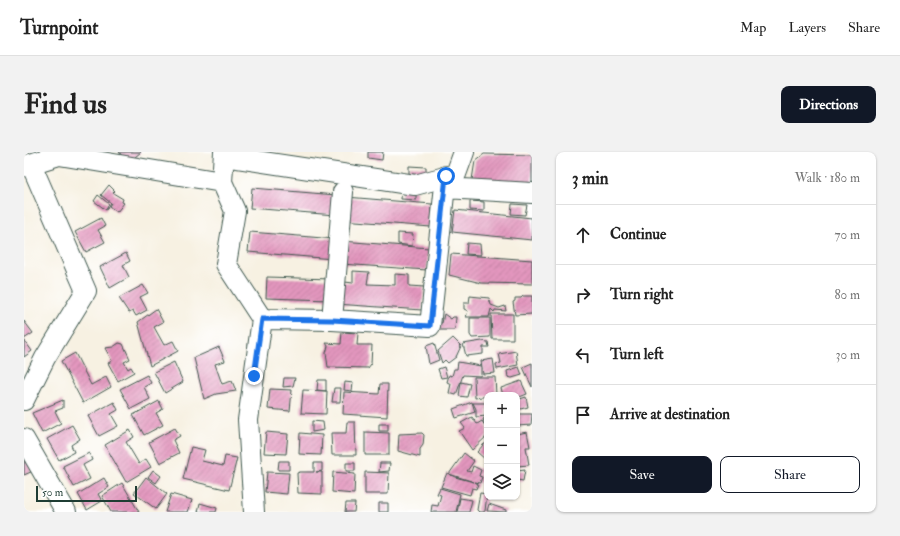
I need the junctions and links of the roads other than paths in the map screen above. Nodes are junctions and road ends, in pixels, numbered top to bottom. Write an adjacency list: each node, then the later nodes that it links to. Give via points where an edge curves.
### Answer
1 (464, 152): 5 (street, via 456,174)
2 (224, 154): 4 (street); 5 (street, via 415,185)
3 (28, 165): 4 (street, via 59,155); 10 (street, via 86,291 45,358)
4 (222, 182): 8 (street, via 234,211 226,264)
5 (446, 182): 7 (street); 9 (street, via 430,326)
6 (343, 192): 9 (street)
7 (532, 193)
8 (262, 319): 9 (street); 13 (street, via 248,420)
9 (332, 320)
10 (24, 400)
11 (24, 439): 12 (street)
12 (66, 512)
13 (254, 512)

